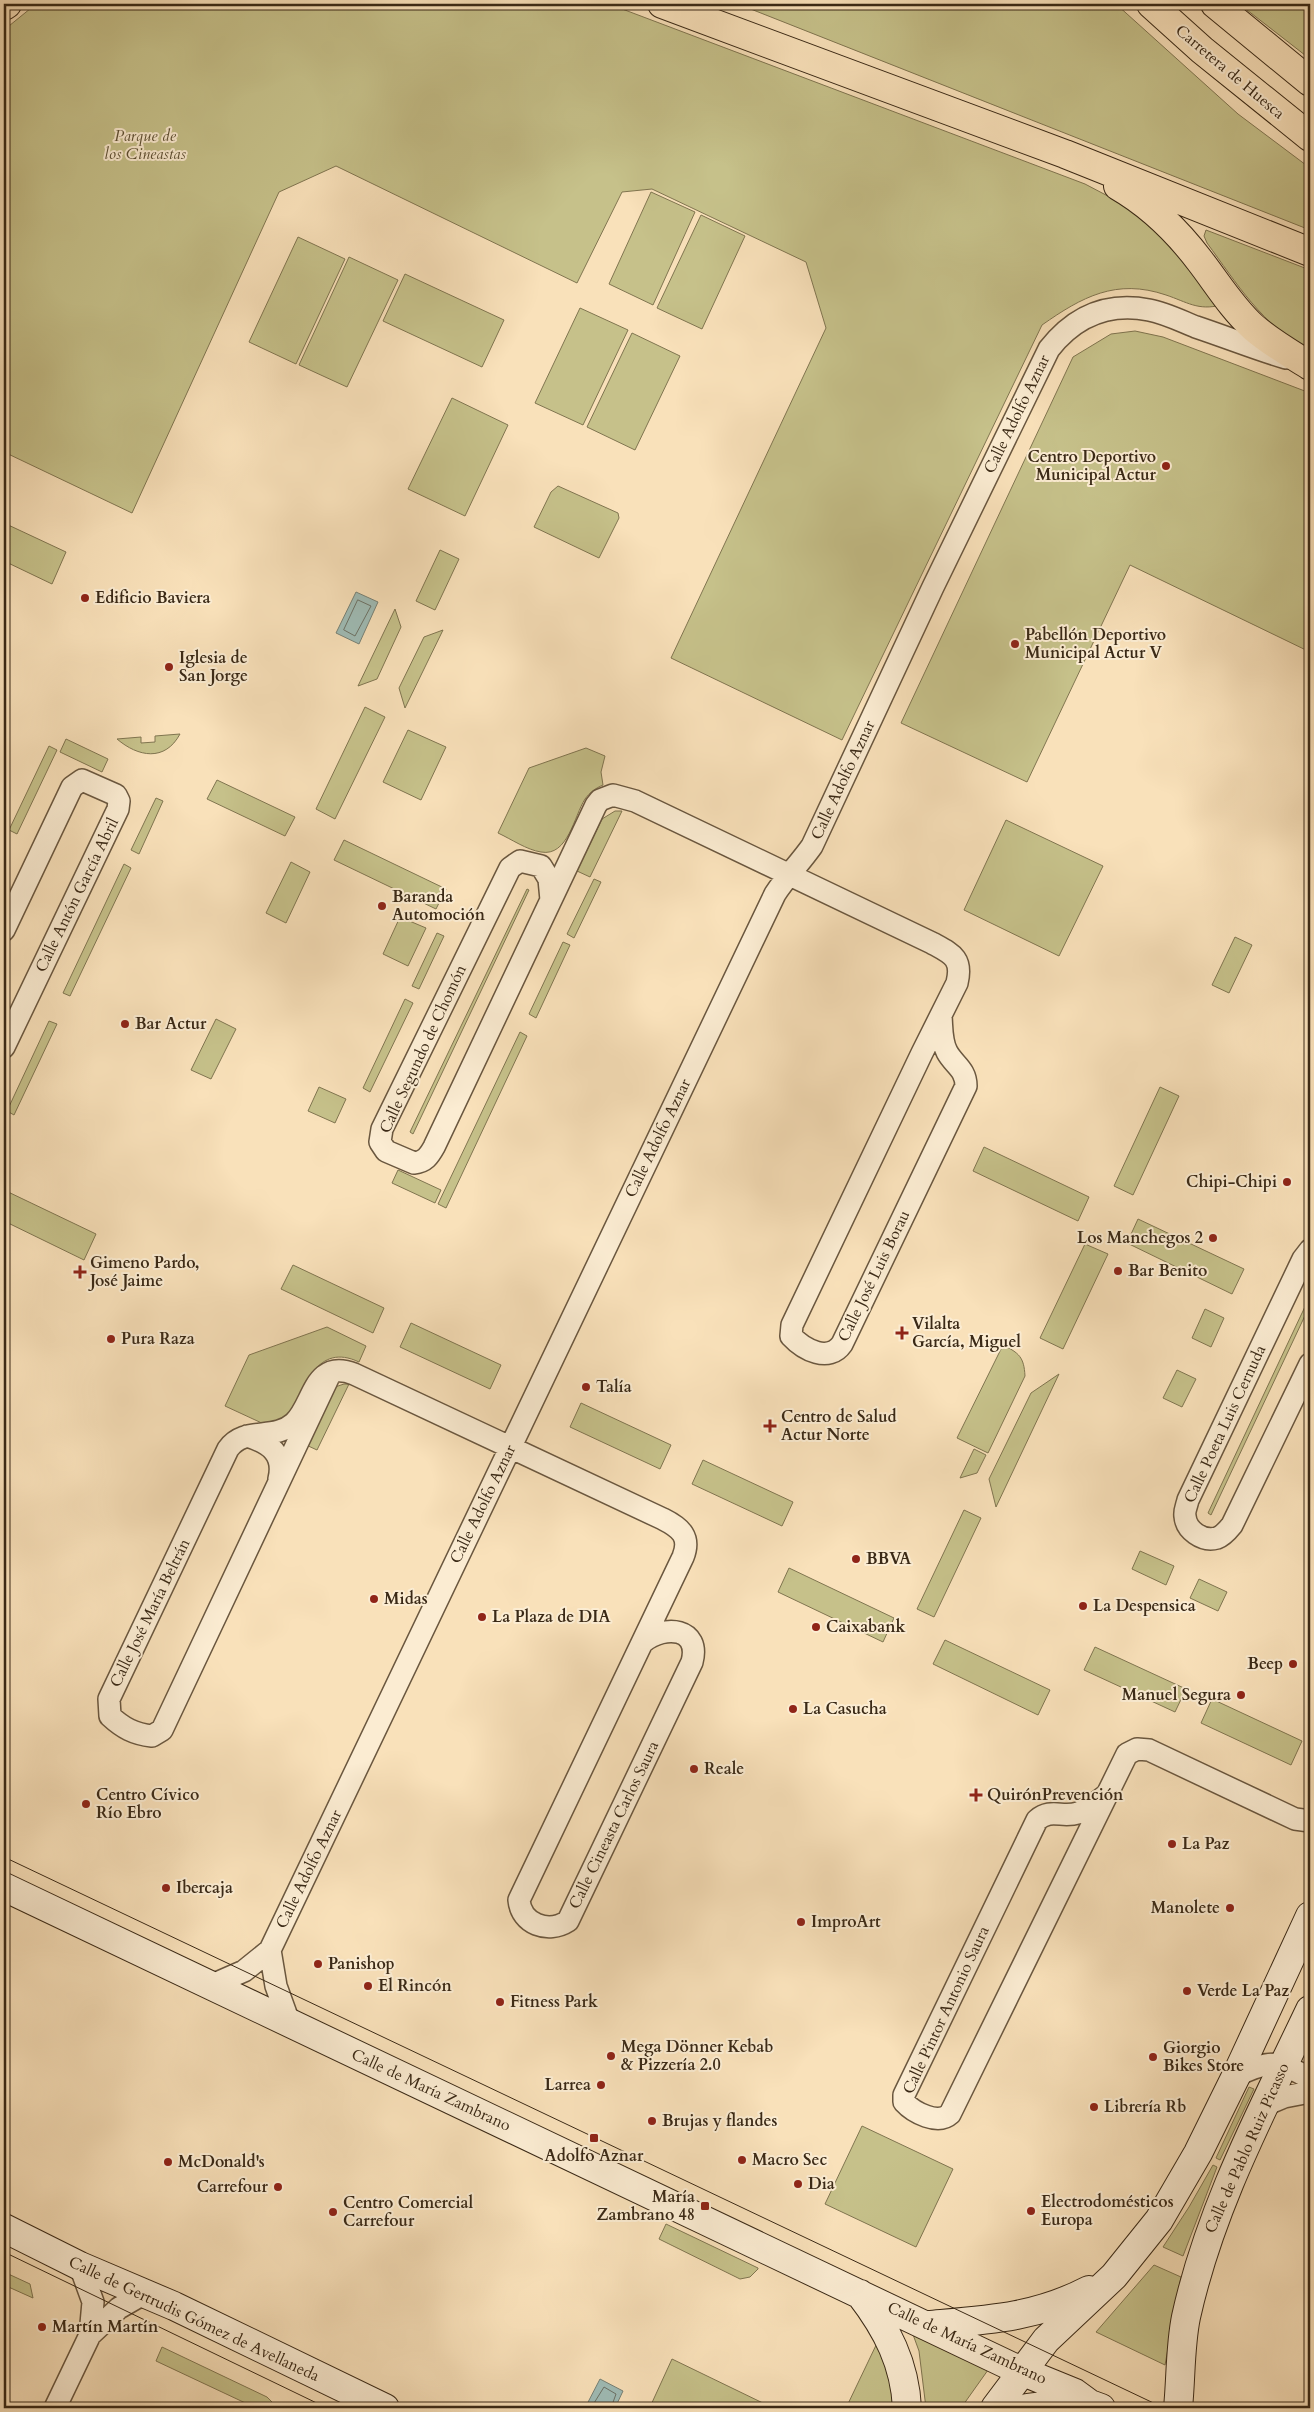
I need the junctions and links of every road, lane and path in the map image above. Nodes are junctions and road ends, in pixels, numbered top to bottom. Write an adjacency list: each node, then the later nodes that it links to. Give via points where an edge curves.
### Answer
1 (7, 4): 5 (highway)
2 (662, 4): 8 (highway)
3 (1151, 4): 7 (highway, Carretera de Huesca, via 1202,50)
4 (1215, 4): 6 (highway)
5 (4, 6)
6 (1310, 82)
7 (1310, 137)
8 (1065, 154): 9 (highway); 10 (highway, via 1143,204 1180,238 1253,328)
9 (1310, 252)
10 (1310, 366): 13 (street, Calle Adolfo Aznar, via 1151,310 1125,307 1102,312 1077,320 1059,336 1040,364 812,846 802,862)
11 (576, 847): 12 (street); 13 (street, Calle Segundo de Chomón, via 600,800 618,795); 14 (street, Calle Segundo de Chomón)
12 (541, 866): 14 (street, via 549,879); 14 (street, Calle Segundo de Chomón, via 520,861 510,868 382,1129 380,1142 386,1150 414,1163 425,1160 430,1154)
13 (788, 874): 16 (street, Calle José Luis Borau, via 955,957 960,972 958,983); 24 (street, Calle Adolfo Aznar, via 766,912)
14 (551, 900)
15 (4, 930): 17 (street, Calle Antón García Abril, via 72,787 82,780 116,795 118,809)
16 (941, 1016): 18 (street, Calle José Luis Borau, via 942,1036); 19 (street, Calle José Luis Borau)
17 (4, 1047)
18 (953, 1062): 19 (street, via 939,1061); 19 (street, Calle José Luis Borau, via 962,1069 966,1079 961,1099 842,1344 836,1352 816,1352 791,1336 792,1325)
19 (910, 1077)
20 (1310, 1250): 21 (street, Calle Poeta Luis Cernuda, via 1302,1259 1188,1500 1185,1514 1188,1526 1197,1535 1217,1538 1232,1525)
21 (1310, 1364)
22 (331, 1372): 23 (street, Calle José María Beltrán, via 320,1380 294,1424 282,1430); 24 (street, via 341,1369 354,1374); 25 (street, Calle José María Beltrán)
23 (247, 1436): 25 (street, Calle José María Beltrán, via 268,1446 278,1456 282,1467); 25 (street, Calle José María Beltrán, via 239,1438 228,1449 109,1699 110,1716 122,1728 138,1735 152,1736 162,1730)
24 (511, 1446): 26 (street, Calle Cineasta Carlos Saura, via 679,1528 687,1539 687,1547); 35 (street, Calle Adolfo Aznar)
25 (278, 1482)
26 (669, 1588): 27 (street, Calle Cineasta Carlos Saura, via 668,1611); 28 (street, Calle Cineasta Carlos Saura)
27 (678, 1632): 28 (street, via 653,1633); 28 (street, Calle Cineasta Carlos Saura, via 692,1643 695,1652 692,1662 568,1921 559,1927 546,1928 520,1912 518,1900)
28 (643, 1642)
29 (1105, 1796): 30 (street, Calle Pintor Antonio Saura, via 1085,1810); 31 (street, Calle Pintor Antonio Saura, via 1127,1754 1137,1749 1149,1750); 32 (street, Calle Pintor Antonio Saura)
30 (1064, 1816): 32 (street, via 1074,1826); 32 (street, Calle Pintor Antonio Saura, via 1052,1812 1037,1820 904,2095 904,2102 909,2108 937,2120 950,2114)
31 (1307, 1825)
32 (1080, 1848)
33 (4, 1887): 36 (main road, Calle de María Zambrano)
34 (1310, 1916): 40 (main road)
35 (270, 1950): 36 (street, Calle Adolfo Aznar, via 244,1971); 38 (street, via 276,1986)
36 (212, 1985): 38 (main road, Calle de María Zambrano)
37 (1310, 2010): 39 (main road, Calle de Pablo Ruiz Picasso)
38 (290, 2022): 47 (main road, Calle de María Zambrano)
39 (1285, 2065): 40 (street, via 1258,2067); 41 (street); 43 (main road, Calle de Pablo Ruiz Picasso)
40 (1236, 2076): 46 (main road, via 1176,2194 1160,2220)
41 (1310, 2079)
42 (1310, 2092): 43 (street)
43 (1265, 2105): 58 (main road, Calle de Pablo Ruiz Picasso, via 1217,2210 1202,2252 1186,2320)
44 (4, 2228): 45 (main road, Calle de Gertrudis Gómez de Avellaneda)
45 (80, 2266): 48 (main road, Calle de Gertrudis Gómez de Avellaneda); 50 (street, via 92,2302)
46 (1114, 2276): 49 (main road, via 1073,2298 1024,2316); 51 (main road, via 1046,2340)
47 (859, 2292): 49 (main road, Calle de María Zambrano); 55 (main road, Calle de María Zambrano, via 895,2349 905,2385)
48 (145, 2293): 50 (street, via 119,2308); 54 (main road, Calle de Gertrudis Gómez de Avellaneda)
49 (927, 2325): 51 (main road, Calle de María Zambrano)
50 (90, 2335): 53 (street)
51 (1021, 2371): 52 (main road, Calle de María Zambrano, via 1075,2393); 56 (main road)
52 (1096, 2406): 57 (main road, via 1061,2404)
53 (55, 2408)
54 (385, 2408)
55 (907, 2408)
56 (995, 2408)
57 (1028, 2408)
58 (1178, 2408)

